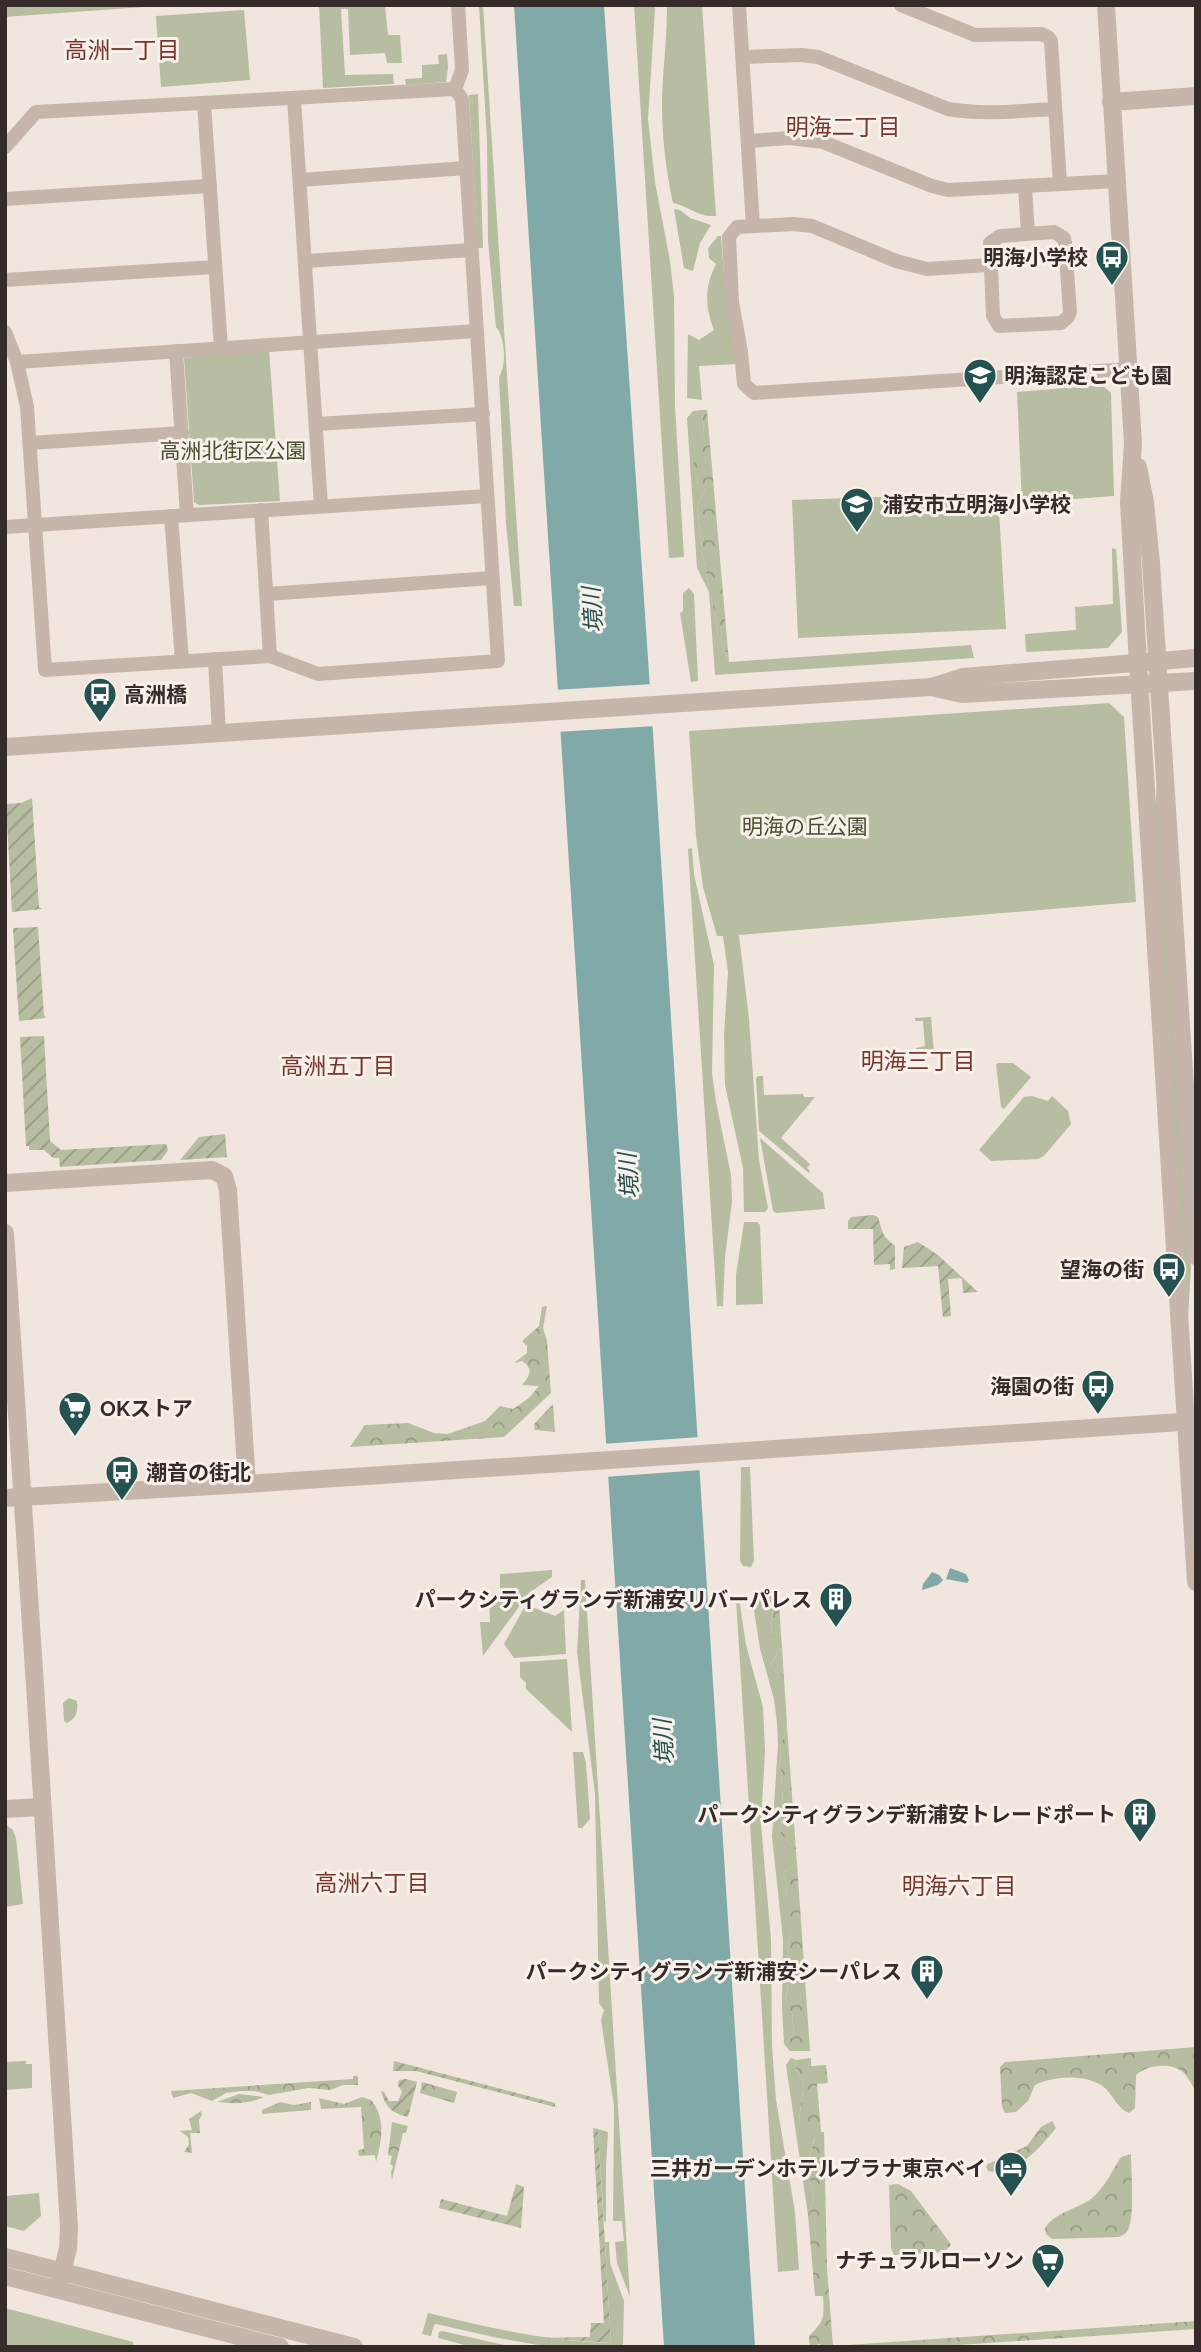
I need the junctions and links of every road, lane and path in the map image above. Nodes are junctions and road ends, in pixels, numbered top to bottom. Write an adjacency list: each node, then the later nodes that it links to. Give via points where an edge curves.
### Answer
1 (458, 5): 6 (street, via 462,70)
2 (739, 5): 5 (street)
3 (901, 5): 11 (street, via 975,35 1048,37)
4 (1106, 5): 9 (street)
5 (743, 57): 11 (street, via 818,57 963,111); 12 (street)
6 (455, 89): 8 (street); 14 (street, via 462,99)
7 (1196, 96): 9 (street)
8 (294, 99): 10 (street); 15 (street)
9 (1111, 102): 16 (street)
10 (204, 104): 13 (street, via 36,112); 18 (street)
11 (1054, 109): 17 (street)
12 (749, 141): 19 (street, via 790,138 822,142 948,190); 21 (street)
13 (5, 147)
14 (466, 168): 15 (street); 23 (street)
15 (300, 180): 24 (street)
16 (1117, 181): 17 (street); 34 (street)
17 (1060, 184): 19 (street)
18 (210, 186): 20 (street); 26 (street)
19 (1025, 187): 22 (street)
20 (5, 199)
21 (753, 226): 25 (street, via 812,226 927,269); 34 (street, via 737,227 729,237 732,302 744,384 754,393)
22 (1028, 233): 25 (street, via 994,238); 25 (street, via 1054,232 1064,238 1070,312 1064,321 999,326 993,316)
23 (471, 250): 24 (street); 28 (street)
24 (306, 261): 30 (street)
25 (989, 265)
26 (215, 267): 27 (street); 31 (street)
27 (5, 280)
28 (477, 331): 30 (street); 35 (street)
29 (5, 332): 33 (street)
30 (311, 342): 31 (street); 36 (street)
31 (221, 348): 32 (street)
32 (176, 351): 33 (street); 37 (street)
33 (17, 362): 38 (street)
34 (1129, 369): 39 (street)
35 (482, 414): 36 (street); 40 (street)
36 (316, 424): 41 (street)
37 (182, 433): 38 (street); 43 (street)
38 (30, 443): 45 (street)
39 (1133, 443): 53 (street, via 1145,502); 54 (street, via 1129,502)
40 (487, 496): 41 (street); 47 (street)
41 (321, 506): 42 (street)
42 (261, 510): 43 (street); 48 (street)
43 (187, 515): 44 (street)
44 (171, 516): 45 (street); 52 (street)
45 (34, 525): 46 (street); 52 (street, via 45,670)
46 (5, 527)
47 (492, 578): 48 (street); 49 (street, via 498,661 318,674)
48 (267, 594): 49 (street)
49 (270, 656): 51 (street)
50 (1196, 658): 53 (street)
51 (215, 659): 52 (street); 59 (street)
52 (182, 662)
53 (1158, 662): 54 (street); 56 (street)
54 (1138, 663): 57 (street); 58 (street, via 963,677)
55 (1196, 681): 56 (street)
56 (1159, 683): 57 (street); 63 (street)
57 (1139, 685): 58 (street, via 962,694); 64 (street)
58 (932, 687): 59 (street)
59 (219, 734): 60 (street)
60 (5, 747)
61 (5, 1183): 65 (street, via 212,1170 224,1176)
62 (5, 1233): 66 (street)
63 (1196, 1255)
64 (1191, 1421): 65 (street); 68 (street)
65 (247, 1484): 66 (street)
66 (25, 1497): 67 (street); 69 (street)
67 (5, 1498)
68 (1196, 1582)
69 (41, 1807): 70 (street); 73 (street, via 69,2227)
70 (5, 1809)
71 (5, 2257): 73 (street)
72 (5, 2276): 73 (street)
73 (60, 2281): 74 (street); 75 (street)
74 (280, 2347)
75 (354, 2347)

